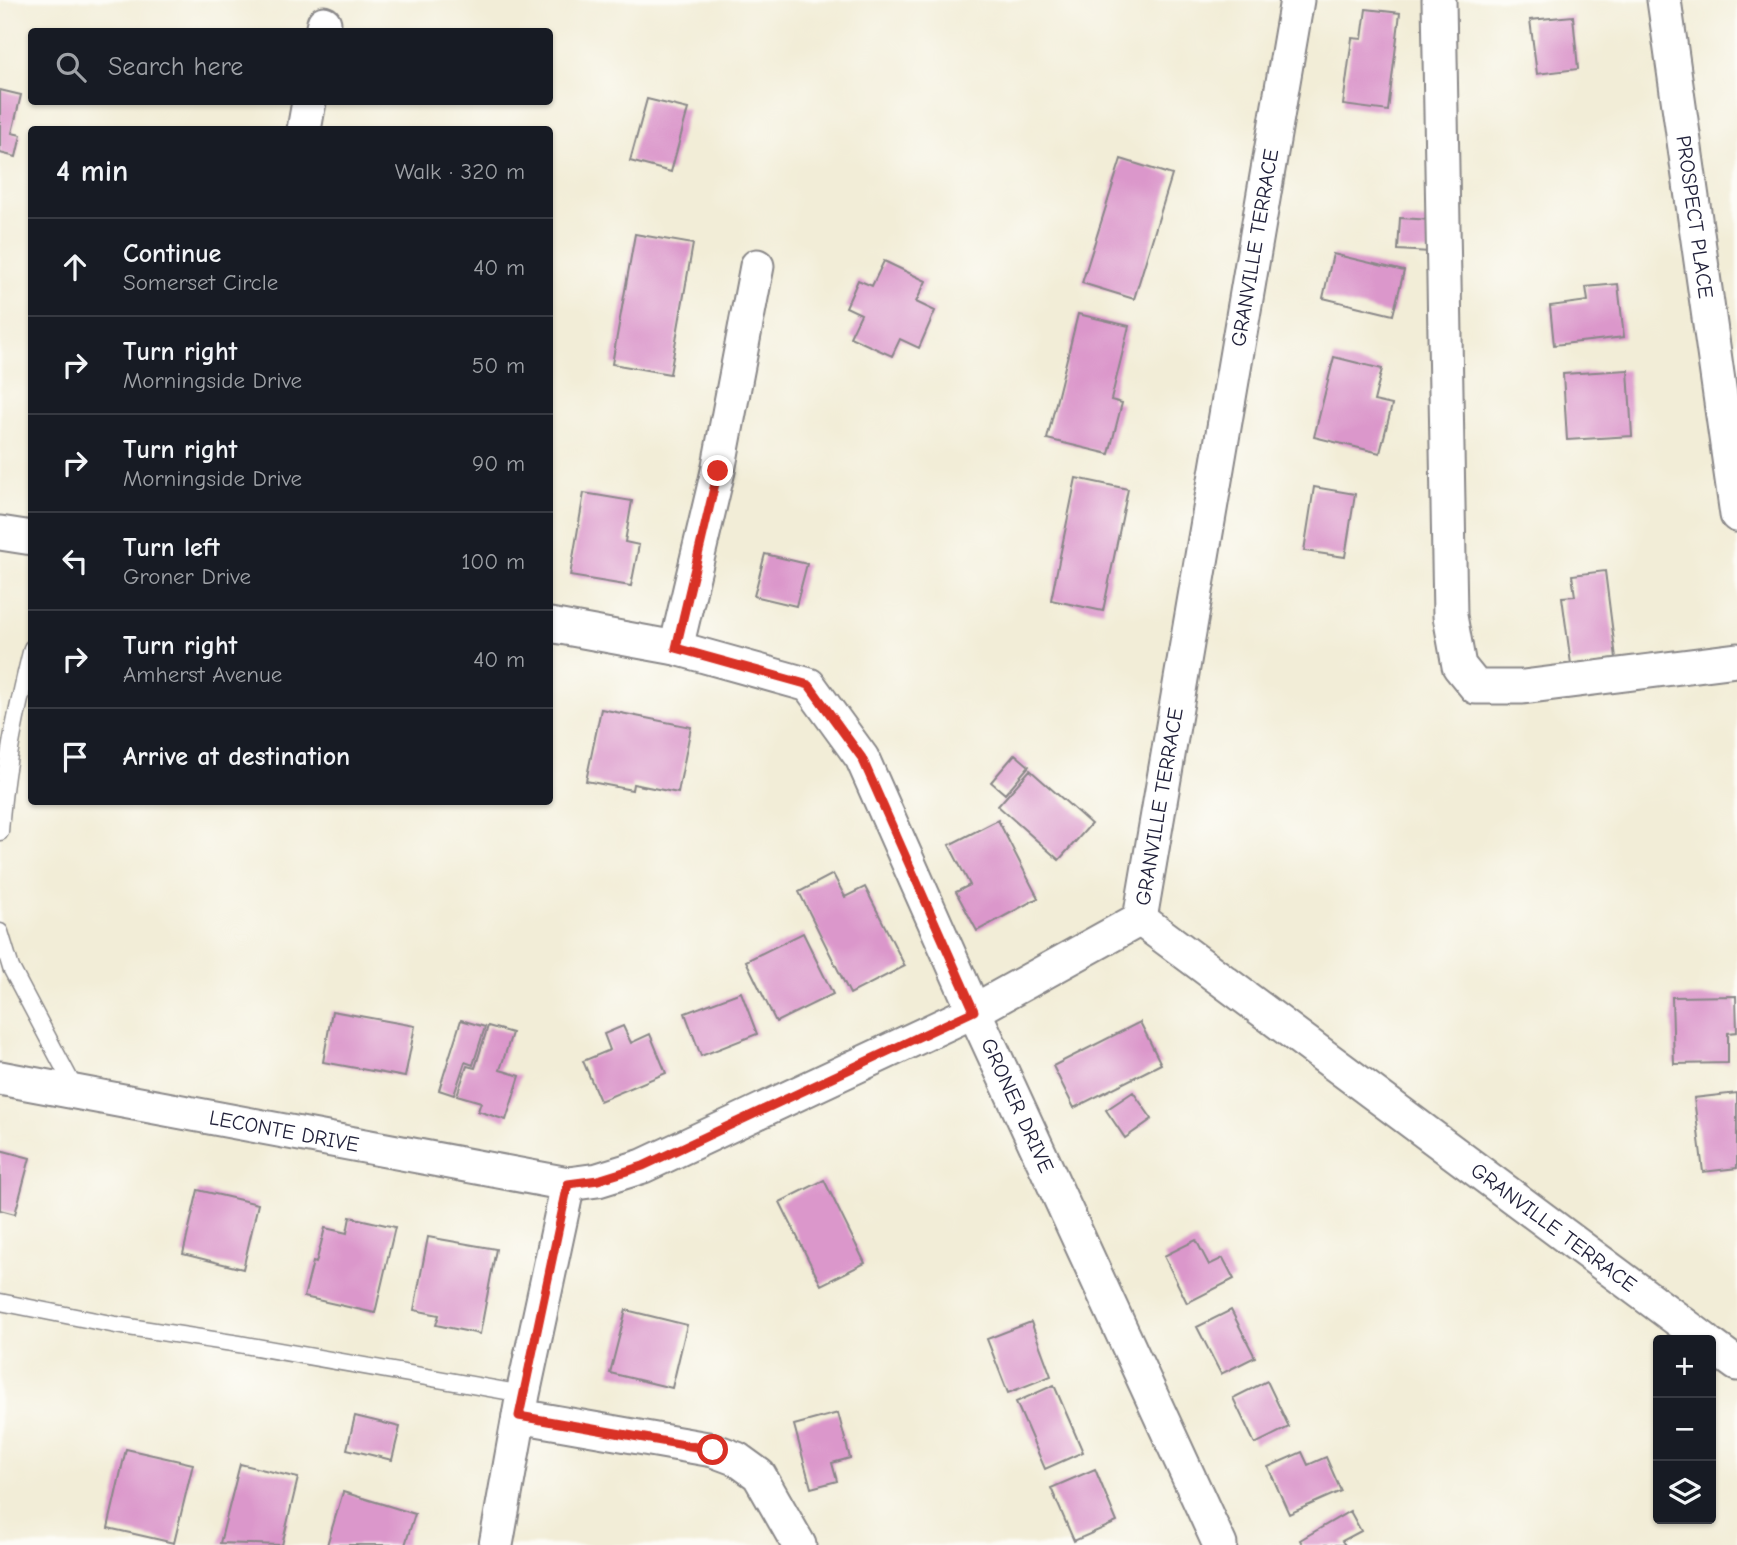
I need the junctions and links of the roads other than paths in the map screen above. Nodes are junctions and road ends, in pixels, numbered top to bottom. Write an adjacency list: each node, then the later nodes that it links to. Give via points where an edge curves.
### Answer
1 (1297, 0): 15 (street, GRANVILLE TERRACE)
2 (1439, 0): 12 (street, via 1450,617 1459,666 1476,687 1523,687)
3 (1664, 0): 7 (street, PROSPECT PLACE)
4 (308, 105): 5 (street)
5 (305, 126)
6 (757, 266): 11 (street, via 718,471)
7 (1737, 515)
8 (0, 533): 9 (street)
9 (28, 537)
10 (553, 626): 11 (street, GRONER DRIVE)
11 (676, 648): 17 (street, GRONER DRIVE, via 809,685 862,758)
12 (1737, 660)
13 (28, 664): 14 (lane, via 3,786)
14 (0, 832)
15 (1140, 919): 17 (street, LECONTE DRIVE); 22 (street, GRANVILLE TERRACE)
16 (0, 932): 19 (lane, via 11,968)
17 (974, 1011): 20 (street, LECONTE DRIVE, via 643,1166); 28 (street, GRONER DRIVE)
18 (0, 1078): 19 (street, LECONTE DRIVE)
19 (76, 1091): 20 (street, LECONTE DRIVE)
20 (568, 1184): 25 (street)
21 (0, 1302): 25 (lane, via 239,1344)
22 (1698, 1335)
23 (1716, 1349): 24 (street)
24 (1737, 1364)
25 (521, 1405): 26 (street); 27 (street, via 737,1459 759,1475)
26 (496, 1545)
27 (799, 1545)
28 (1220, 1545)

